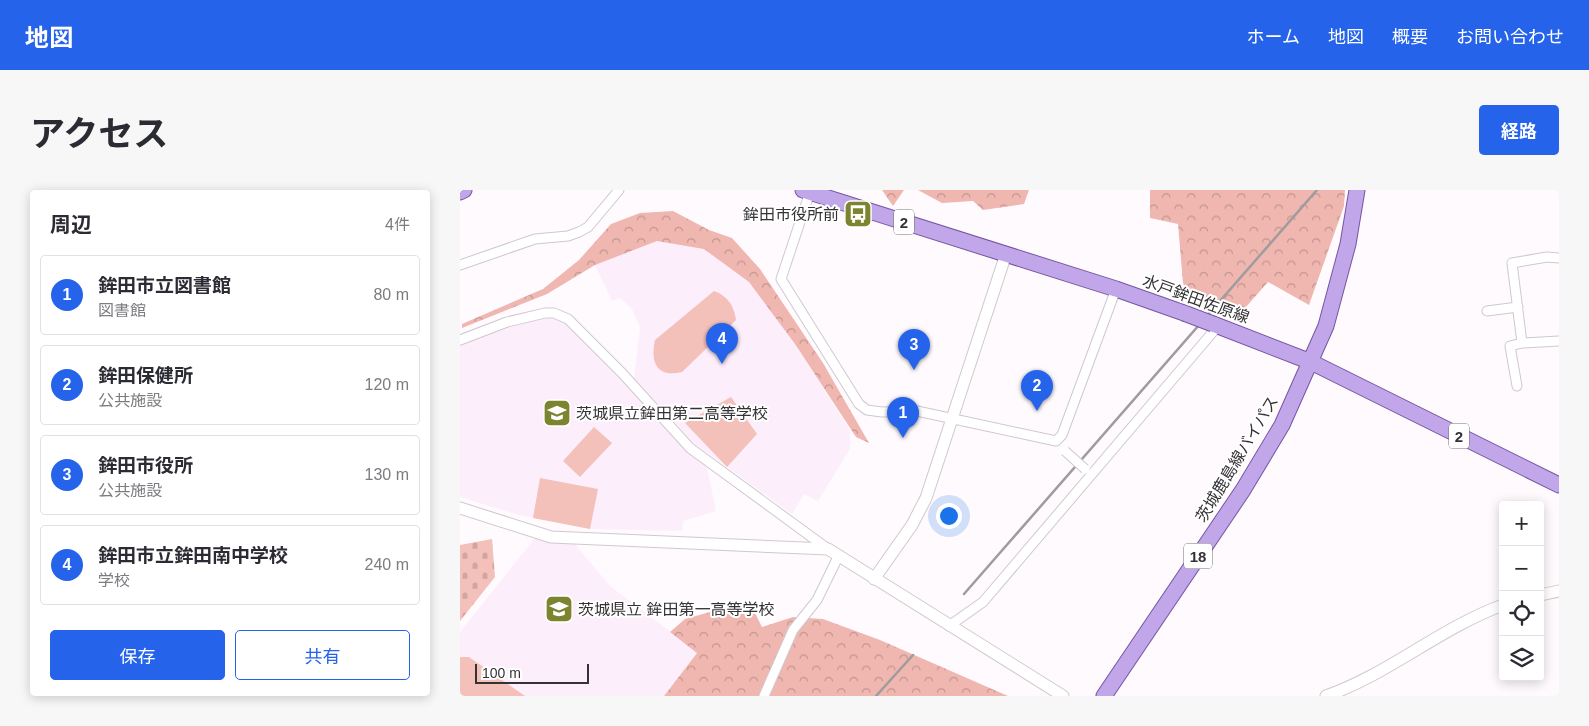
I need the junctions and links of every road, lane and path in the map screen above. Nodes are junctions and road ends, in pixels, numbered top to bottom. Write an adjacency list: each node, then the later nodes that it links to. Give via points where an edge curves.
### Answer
1 (464, 190): 5 (main road)
2 (619, 190): 8 (street, via 588,227 578,232 535,239)
3 (1357, 190): 16 (main road, 茨城鹿島線バイパス, via 1336,291)
4 (807, 191): 6 (main road, 水戸鉾田佐原線 / 2); 18 (street, via 781,279 859,404 867,410 917,411)
5 (460, 192)
6 (1006, 254): 9 (main road, 水戸鉾田佐原線 / 2); 18 (street)
7 (1559, 258): 10 (street, via 1512,263)
8 (460, 265)
9 (1116, 289): 12 (main road, 水戸鉾田佐原線 / 2, bridge); 19 (street, via 1062,436)
10 (1518, 307): 11 (street); 15 (street)
11 (1487, 311)
12 (1215, 325): 16 (main road, 水戸鉾田佐原線 / 2); 20 (street)
13 (460, 340): 23 (street, via 545,312 568,319 690,448)
14 (1559, 341): 15 (street)
15 (1522, 343): 17 (street, via 1510,346)
16 (1311, 362): 21 (main road, 水戸鉾田佐原線 / 2); 32 (main road, 茨城鹿島線バイパス / 18, via 1282,426 1262,459)
17 (1517, 386)
18 (952, 419): 19 (street); 25 (street, via 922,506)
19 (1056, 441): 20 (street, bridge)
20 (1089, 472): 29 (street, via 983,602)
21 (1559, 485)
22 (460, 508): 23 (street, via 551,537)
23 (828, 549): 24 (street)
24 (839, 555): 25 (street); 30 (street, via 817,600 793,630)
25 (874, 579): 29 (street)
26 (1559, 591): 27 (street)
27 (1544, 594)
28 (1499, 607): 33 (street, via 1454,626 1375,675)
29 (949, 626): 31 (street)
30 (764, 696)
31 (1063, 696)
32 (1104, 696)
33 (1326, 696)

